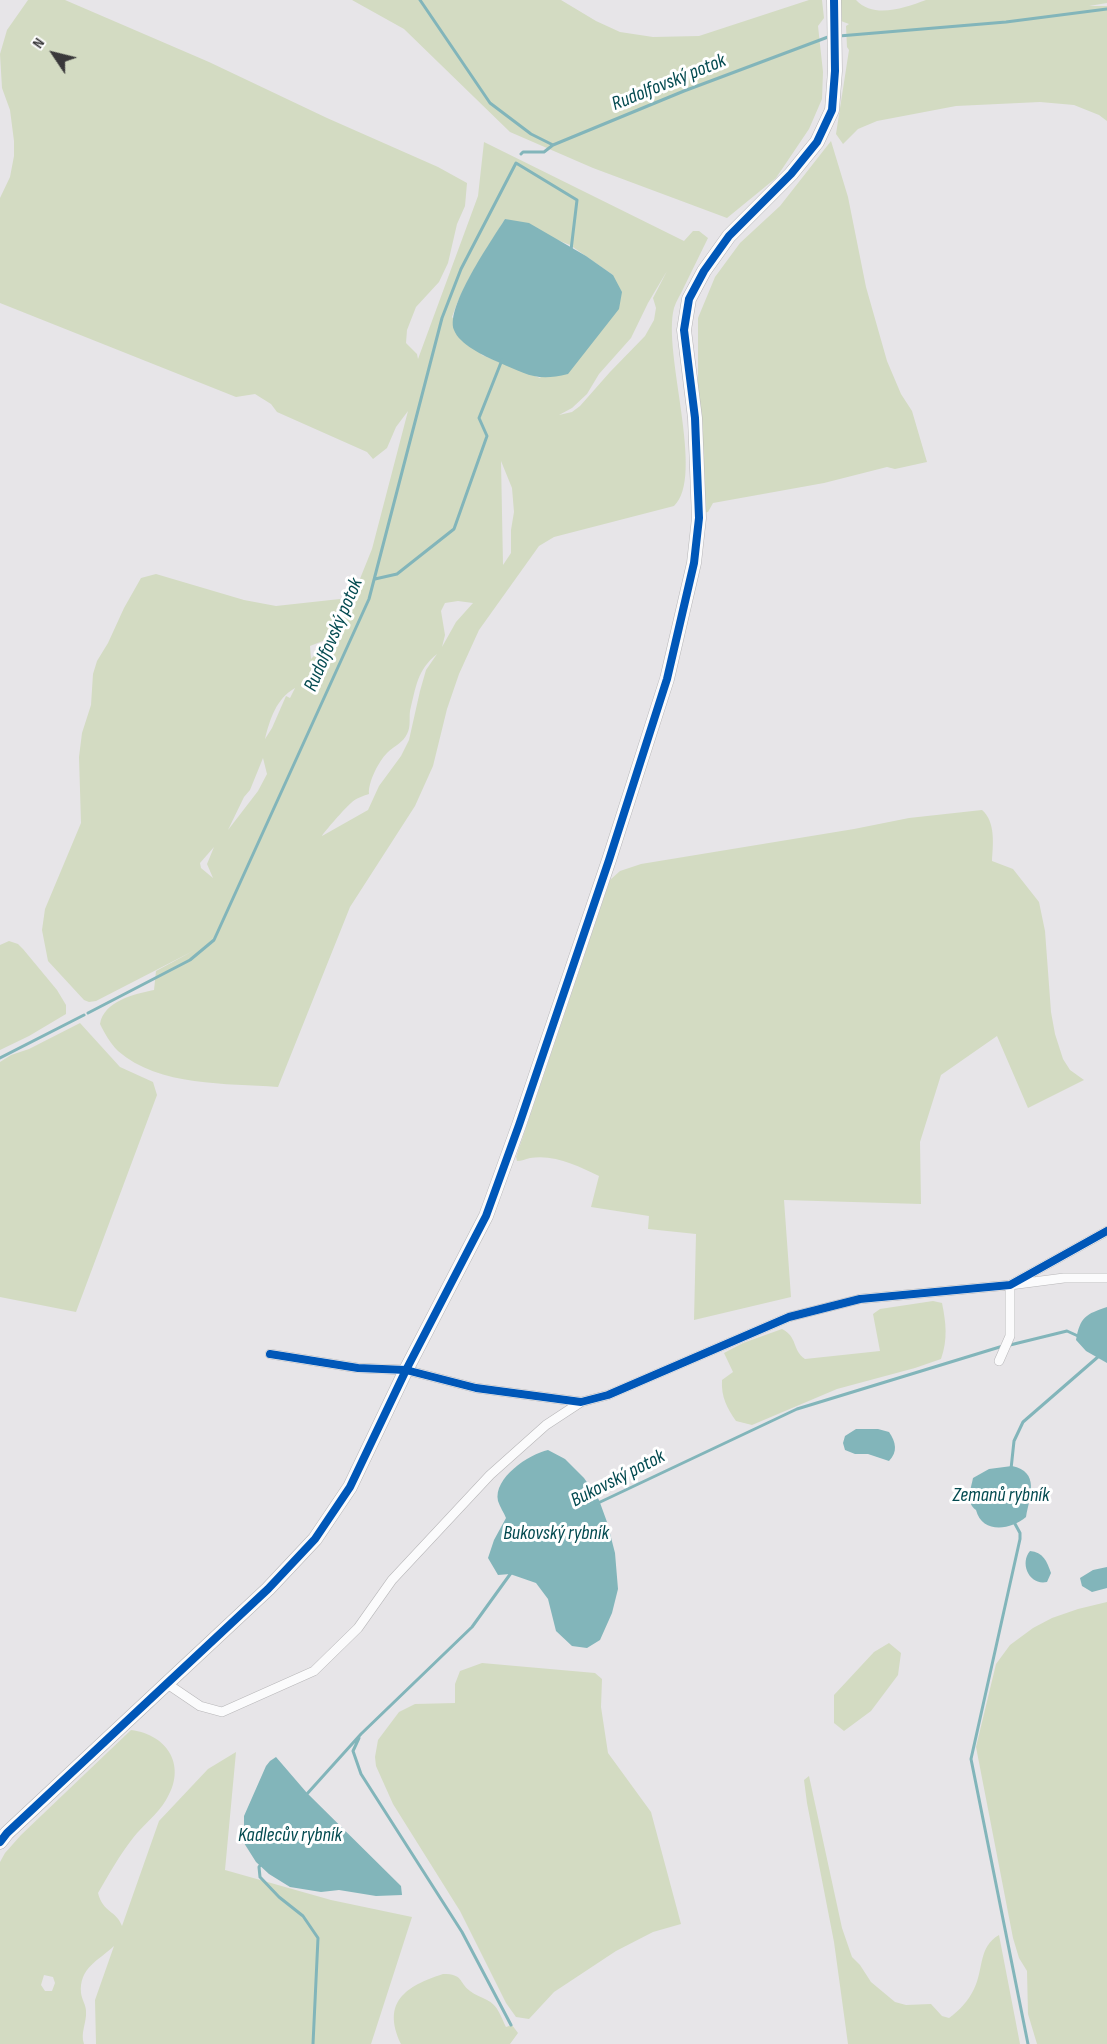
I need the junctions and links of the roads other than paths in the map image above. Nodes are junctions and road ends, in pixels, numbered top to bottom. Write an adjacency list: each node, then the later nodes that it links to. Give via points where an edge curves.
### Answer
1 (834, 0): 7 (street, via 832,110 817,142 729,236 689,299 684,330 695,418 699,518 694,563 667,679 486,1216)
2 (1107, 1231): 4 (street)
3 (1107, 1278): 4 (street, via 1064,1278)
4 (1010, 1285): 6 (street, via 1009,1338); 8 (street, via 860,1299 789,1317 608,1395)
5 (270, 1354): 7 (street, via 358,1368)
6 (1000, 1357)
7 (406, 1370): 8 (street, via 476,1388); 9 (street, via 350,1487 315,1539 268,1589)
8 (581, 1402): 9 (street, via 546,1425 490,1474 392,1580 358,1628 314,1671 222,1712 200,1706)
9 (165, 1683): 10 (street)
10 (0, 1842)

